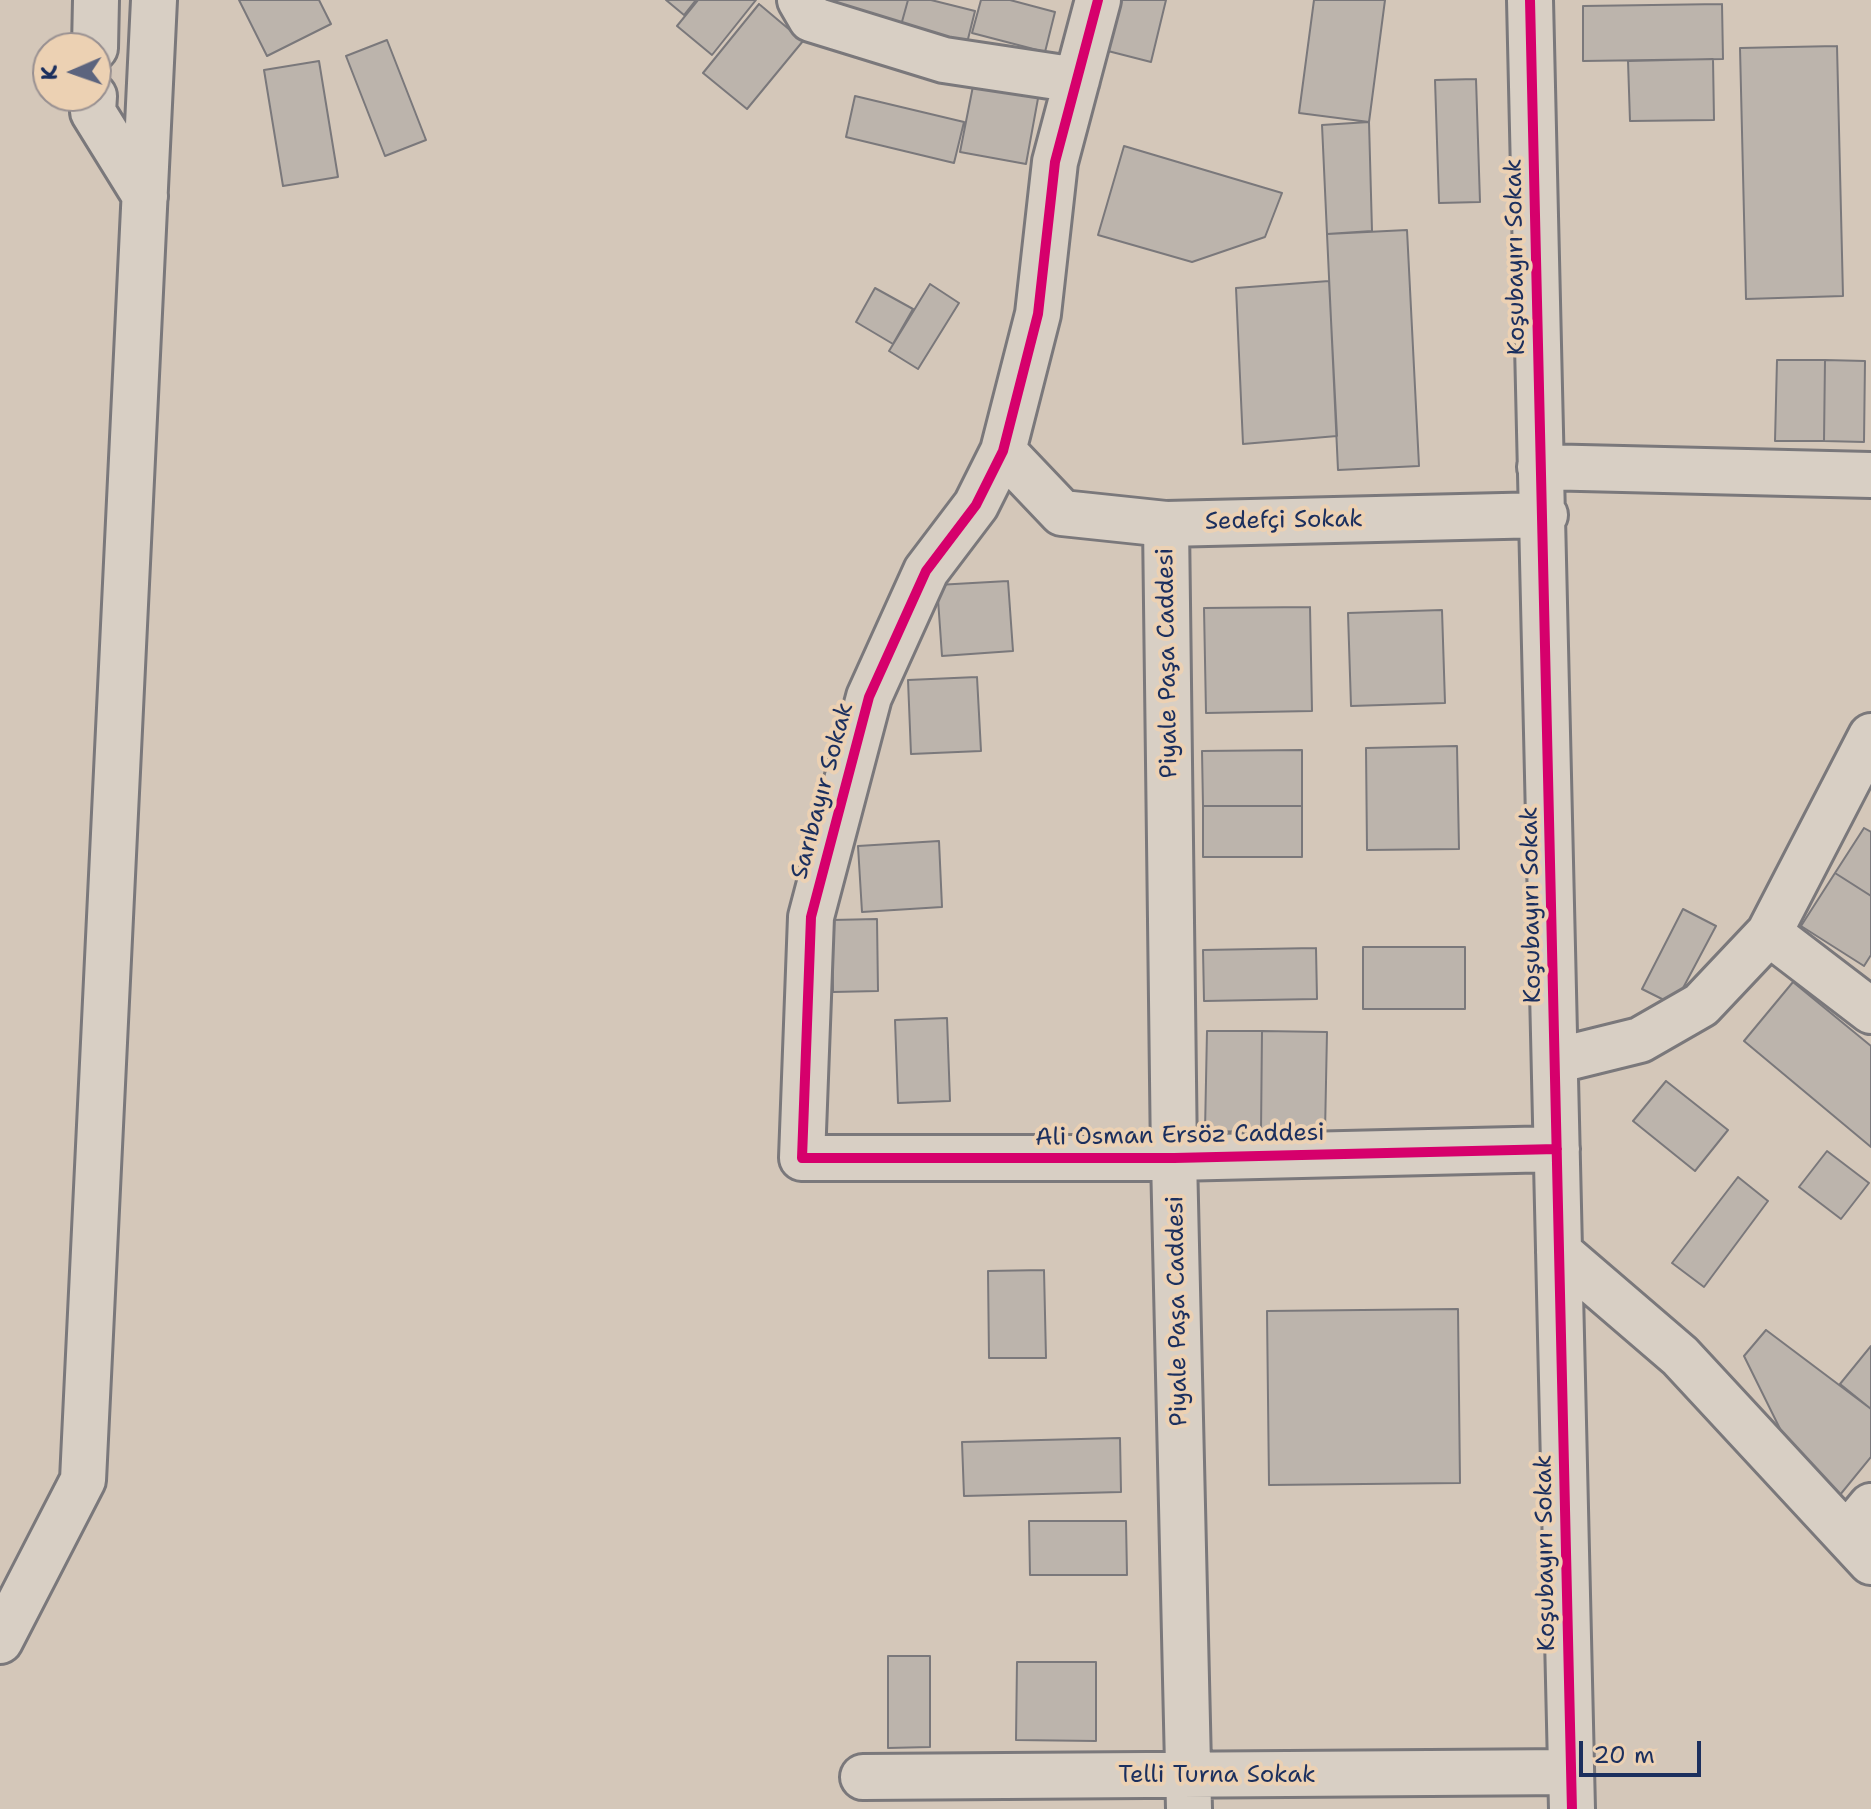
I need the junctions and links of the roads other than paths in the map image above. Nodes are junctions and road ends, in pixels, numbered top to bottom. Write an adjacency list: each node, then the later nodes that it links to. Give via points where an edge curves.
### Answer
1 (96, 0): 6 (street)
2 (154, 0): 9 (street)
3 (800, 0): 7 (street, via 811,19 944,60)
4 (1098, 0): 7 (street, Sarıbayır Sokak)
5 (1530, 0): 11 (street, Koşubayırı Sokak)
6 (95, 32)
7 (1077, 80): 10 (street, Sarıbayır Sokak, via 1055,162 1038,314)
8 (93, 112): 9 (street)
9 (145, 196): 24 (street, via 83,1480)
10 (1003, 451): 14 (street, Sedefçi Sokak, via 1062,513); 20 (street, Sarıbayır Sokak, via 976,505 926,571 869,697 811,917)
11 (1540, 467): 12 (street); 13 (street, Koşubayırı Sokak)
12 (1871, 475)
13 (1545, 515): 14 (street, Sedefçi Sokak); 18 (street, Koşubayırı Sokak)
14 (1166, 524): 21 (street, Piyale Paşa Caddesi)
15 (1871, 736): 16 (street)
16 (1769, 933): 17 (street); 18 (street, via 1701,1005 1640,1040)
17 (1871, 1011)
18 (1555, 1061): 19 (street, Koşubayırı Sokak)
19 (1557, 1149): 21 (street, Ali Osman Ersöz Caddesi); 22 (street, Koşubayırı Sokak)
20 (802, 1158): 21 (street, Ali Osman Ersöz Caddesi)
21 (1174, 1158): 27 (street, Piyale Paşa Caddesi)
22 (1559, 1252): 23 (street, via 1680,1356); 26 (street, Koşubayırı Sokak)
23 (1863, 1534)
24 (0, 1641)
25 (863, 1777): 27 (street, Telli Turna Sokak)
26 (1572, 1791): 27 (street, Telli Turna Sokak)
27 (1189, 1793)

